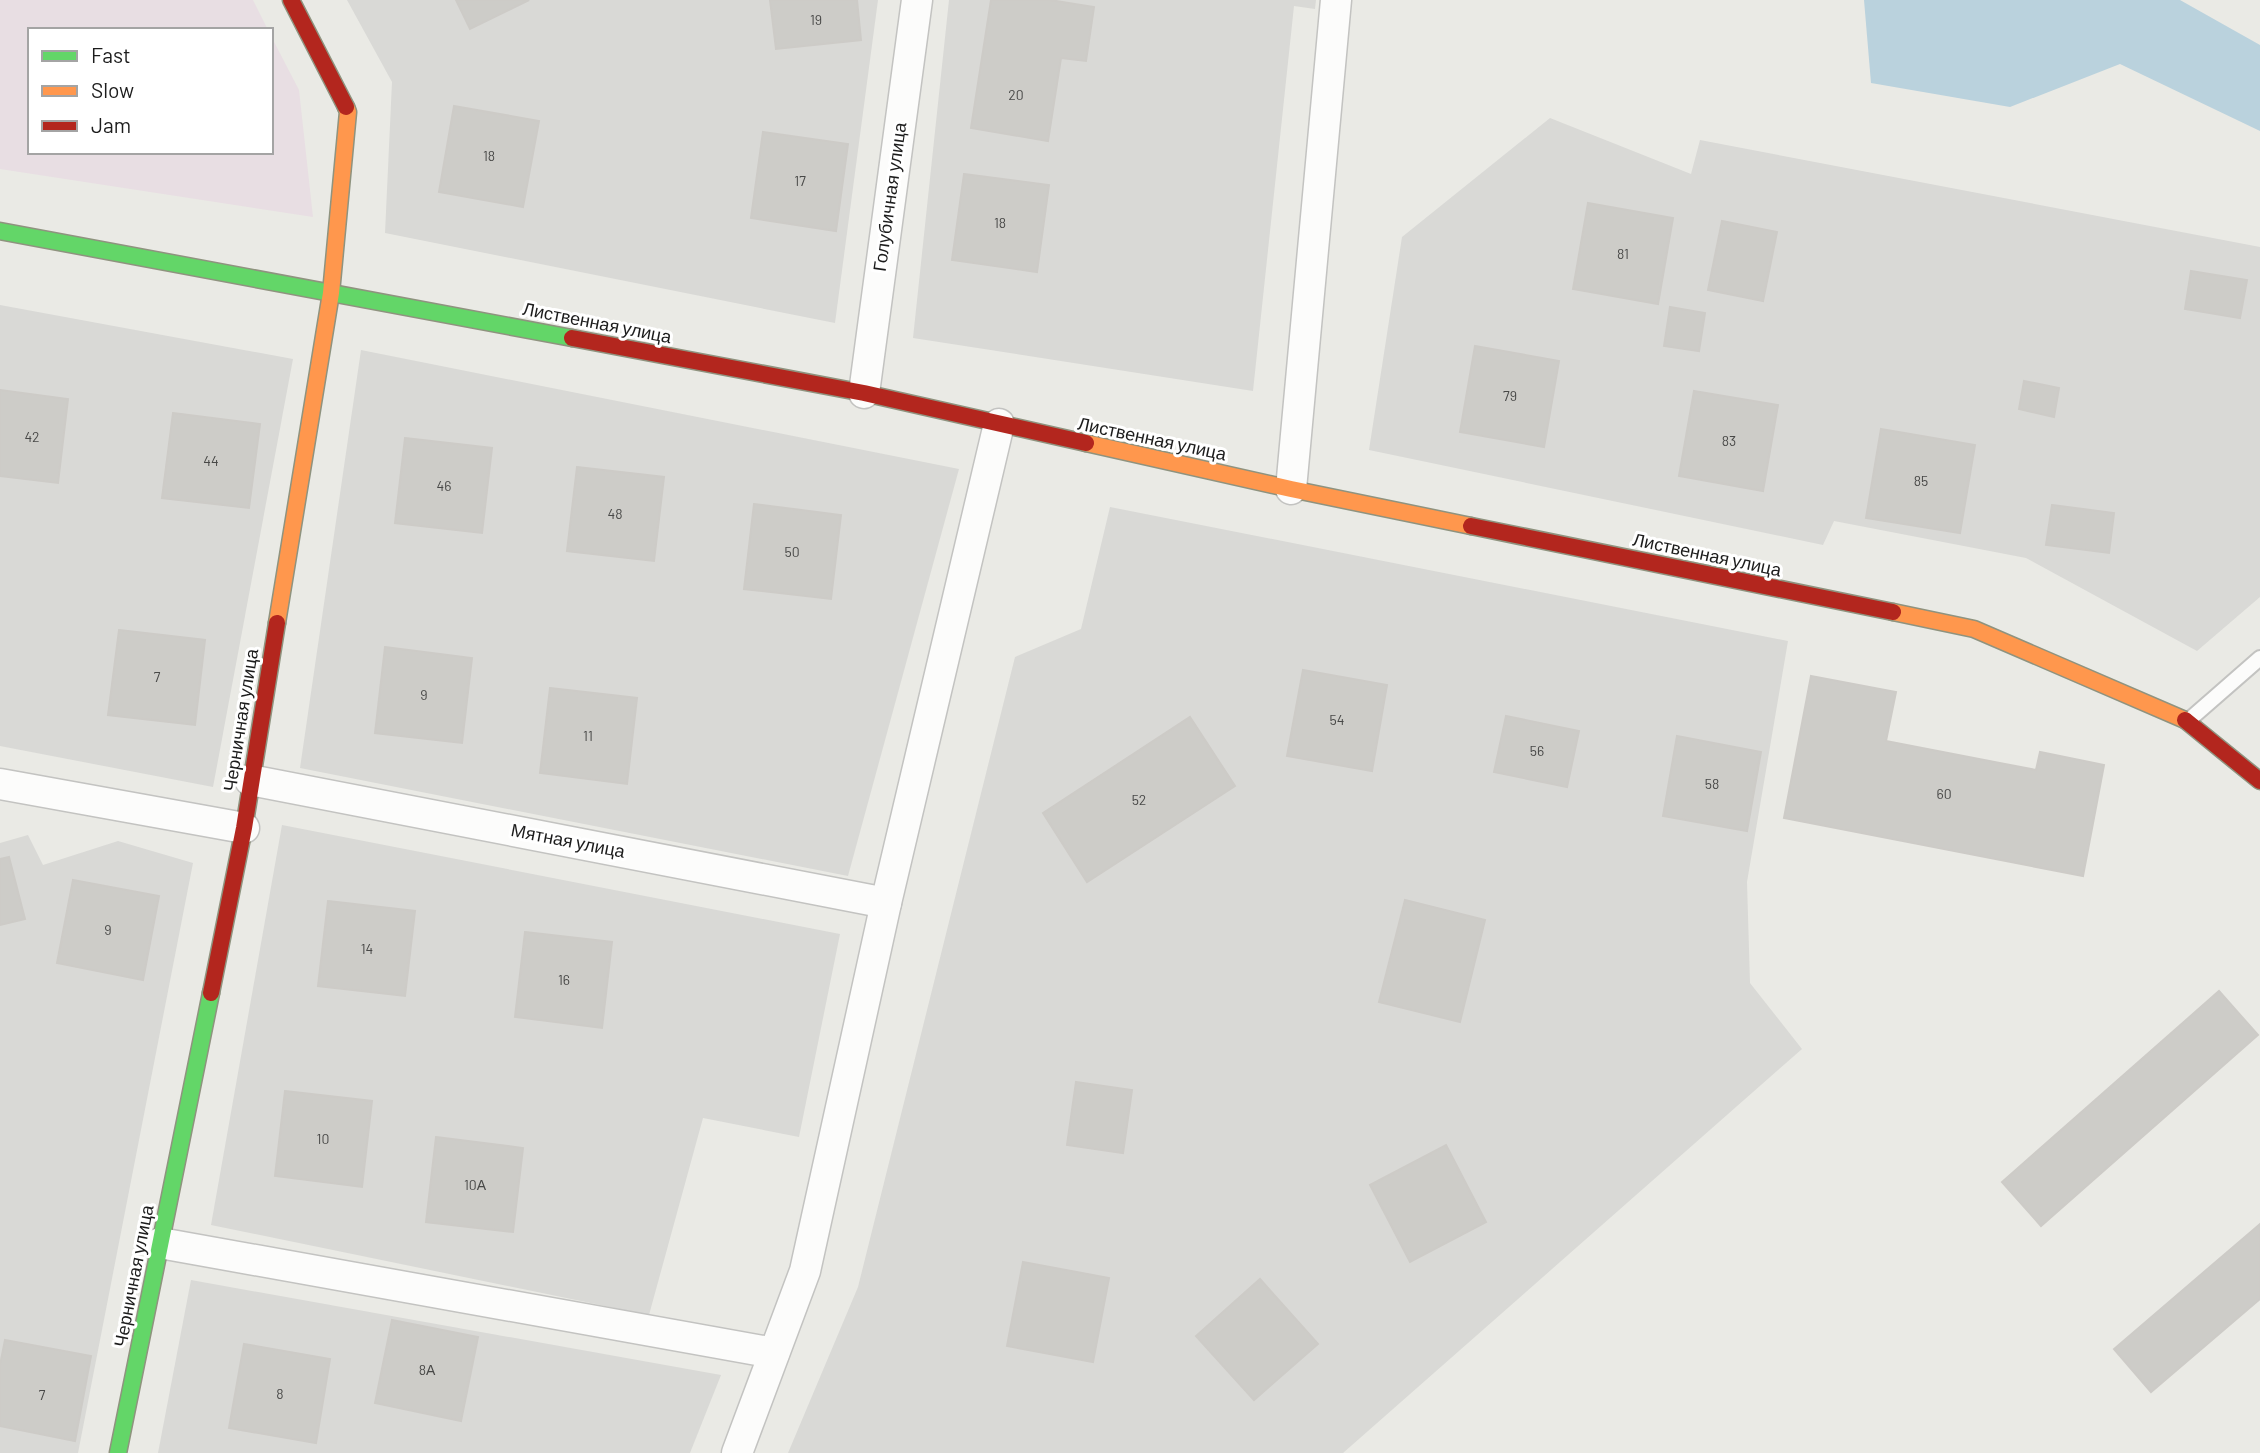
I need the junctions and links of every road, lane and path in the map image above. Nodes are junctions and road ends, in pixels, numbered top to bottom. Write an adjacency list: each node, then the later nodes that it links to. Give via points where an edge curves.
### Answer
1 (290, 0): 5 (street, Черничная улица, via 348,112)
2 (917, 0): 6 (street, Голубичная улица)
3 (1336, 0): 8 (street)
4 (0, 231): 5 (street, Лиственная улица)
5 (331, 293): 6 (street, Лиственная улица); 11 (street, Черничная улица)
6 (864, 393): 7 (street, Лиственная улица)
7 (999, 424): 8 (street, Лиственная улица); 15 (street)
8 (1290, 489): 10 (street, Лиственная улица, via 1974,629)
9 (2260, 658): 10 (lane)
10 (2188, 721): 12 (street, Лиственная улица)
11 (250, 779): 14 (street, Черничная улица); 15 (street, Мятная улица)
12 (2260, 781)
13 (0, 784): 14 (street)
14 (244, 828): 16 (street, Черничная улица)
15 (886, 903): 17 (street, via 805,1271)
16 (160, 1242): 17 (street); 18 (street, Черничная улица)
17 (774, 1353): 19 (street)
18 (118, 1453)
19 (737, 1453)

